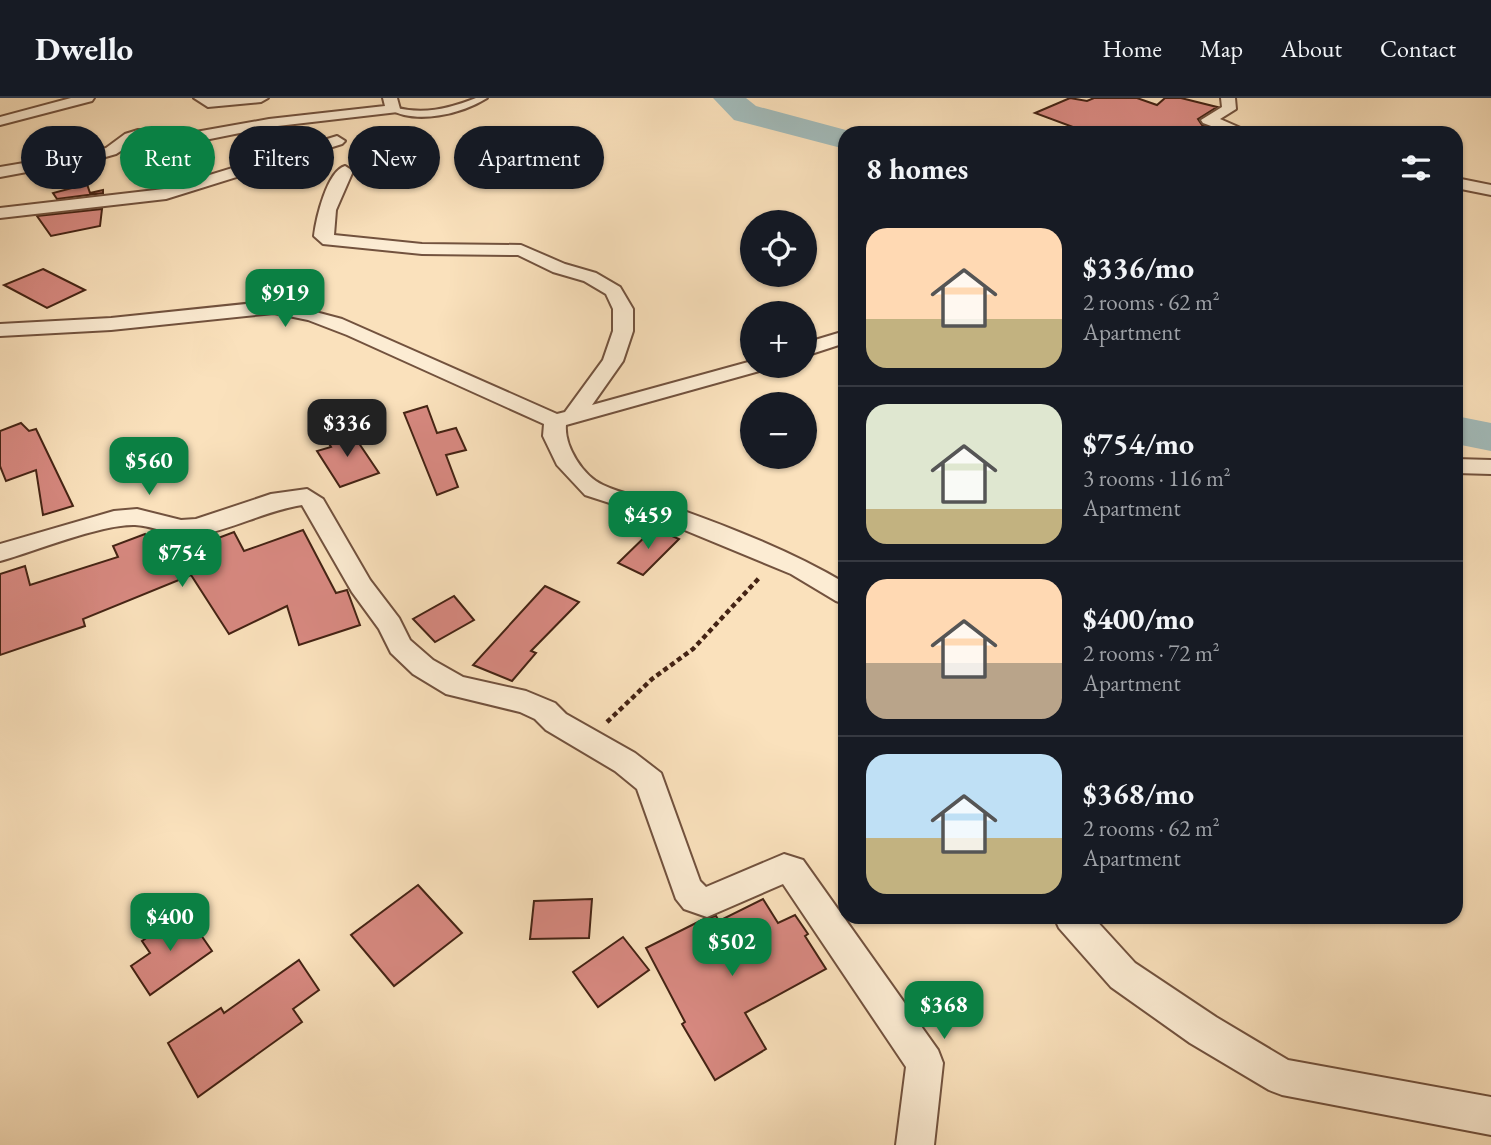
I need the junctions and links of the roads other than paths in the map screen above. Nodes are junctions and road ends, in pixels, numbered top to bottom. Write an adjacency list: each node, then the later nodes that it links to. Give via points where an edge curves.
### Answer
1 (88, 98): 7 (street)
2 (201, 98): 3 (street, via 208,103)
3 (261, 98)
4 (483, 98): 6 (lane, via 452,110 404,113)
5 (1228, 98): 8 (street, via 1230,109 1208,120)
6 (392, 103): 11 (street, via 181,139 138,135 97,155)
7 (0, 121)
8 (1225, 126)
9 (337, 141): 14 (street, via 166,194)
10 (345, 171): 19 (street, via 324,221 323,236 329,240 521,250 590,277 613,292 623,309 623,331 613,360)
11 (0, 172)
12 (1463, 184): 13 (street)
13 (1491, 190)
14 (0, 213)
15 (0, 330): 19 (street, via 275,307 300,310)
16 (838, 341): 17 (street)
17 (817, 347)
18 (740, 371): 19 (street)
19 (564, 419): 23 (street, via 554,436 568,465 593,490 661,511 800,568)
20 (1463, 466): 21 (street)
21 (1491, 467)
22 (0, 553): 26 (street, via 114,519 137,517 181,528 198,527 271,502 307,497 400,646 423,667 456,686 545,710 556,722 650,782 687,889 696,899 707,902 784,868 792,870 925,1063)
23 (838, 591)
24 (1077, 924): 25 (street, via 1123,975 1282,1077)
25 (1491, 1116)
26 (915, 1145)

